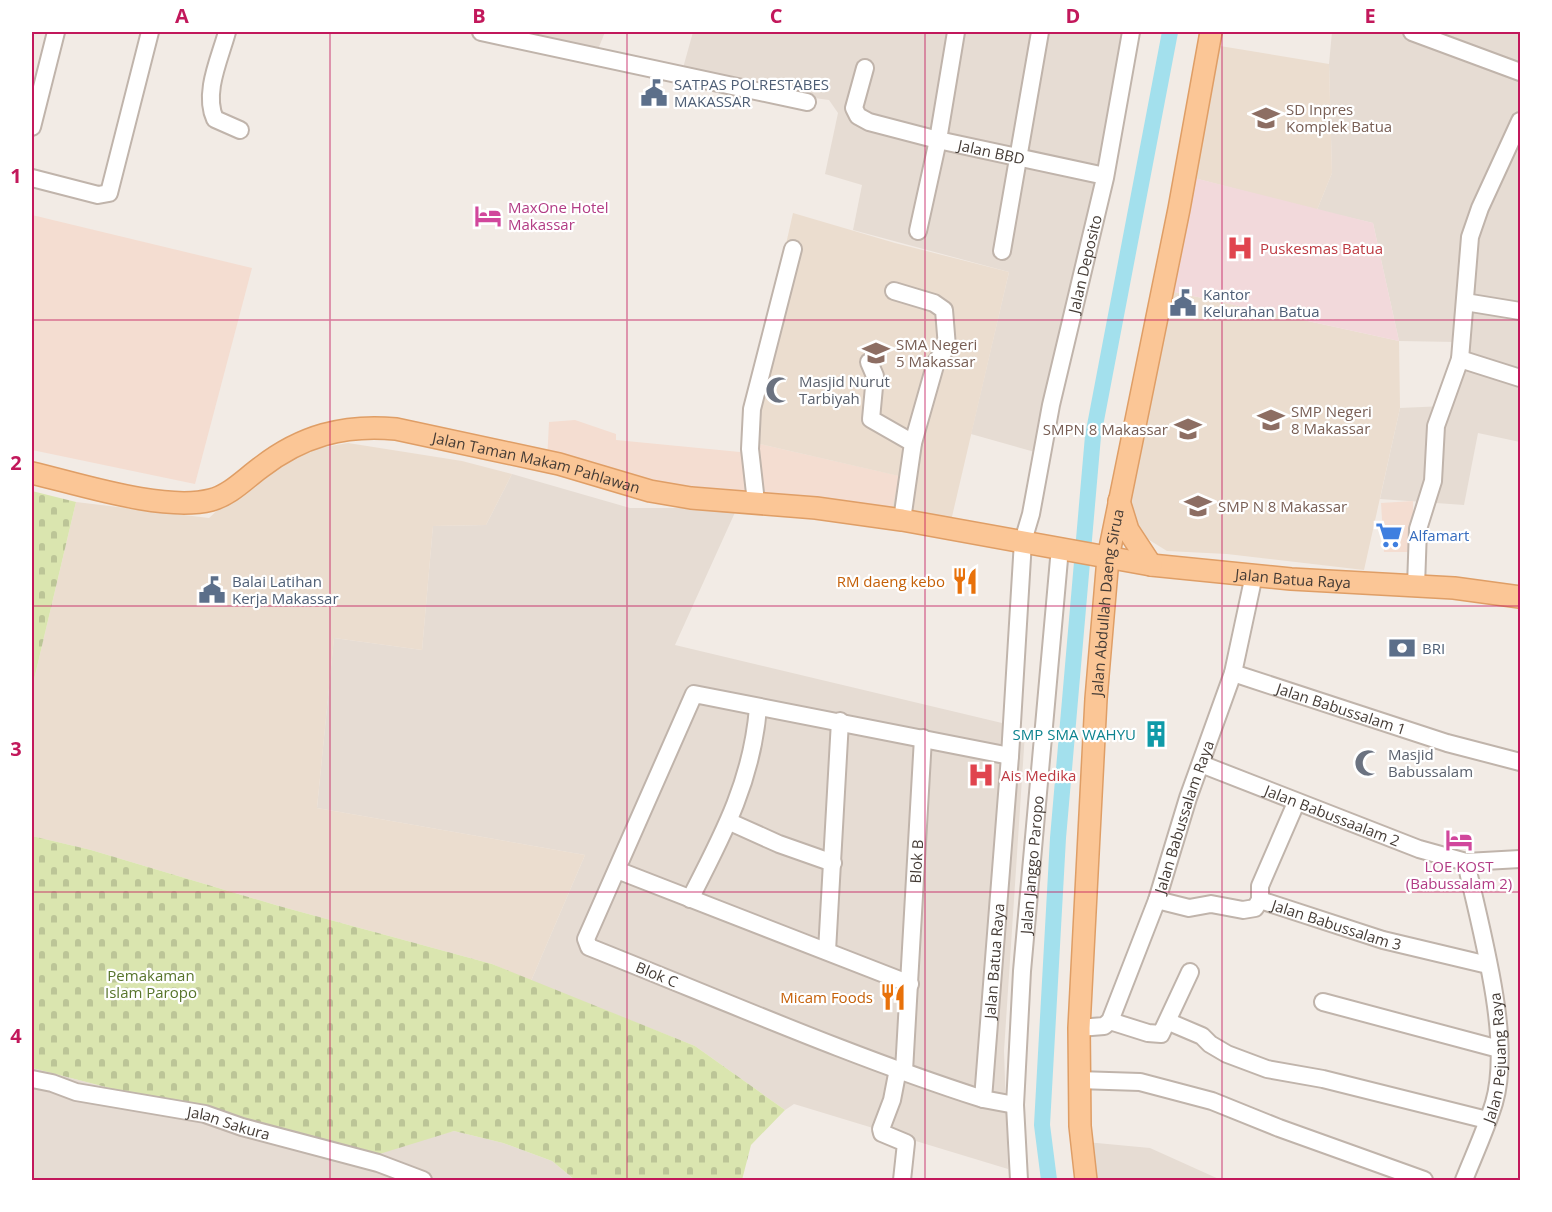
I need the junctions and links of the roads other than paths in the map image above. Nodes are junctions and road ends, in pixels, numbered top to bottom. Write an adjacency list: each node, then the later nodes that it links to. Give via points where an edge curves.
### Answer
1 (56, 32): 16 (street)
2 (150, 32): 21 (street, via 109,193 98,195)
3 (227, 32): 17 (street, via 210,94 210,110 215,119)
4 (481, 32): 10 (street)
5 (1040, 32): 19 (street)
6 (1211, 32): 33 (main road, Jalan Abdullah Daeng Sirua, via 1179,209)
7 (1412, 32): 11 (street)
8 (956, 33): 18 (street)
9 (1131, 35): 20 (street, Jalan Deposito)
10 (521, 36): 14 (street)
11 (1450, 38): 13 (street)
12 (866, 68): 18 (street, Jalan BBD, via 854,108 858,116)
13 (1521, 72)
14 (807, 102)
15 (1521, 121): 26 (street, via 1470,237)
16 (32, 127)
17 (240, 130)
18 (938, 140): 19 (street, Jalan BBD); 22 (street)
19 (1020, 159): 20 (street, Jalan BBD); 24 (street)
20 (1105, 176): 36 (street, Jalan Deposito)
21 (32, 178)
22 (918, 231)
23 (793, 249): 34 (street, via 752,409 750,449)
24 (1002, 251)
25 (894, 291): 31 (street, via 934,303 944,309 946,316 947,347 936,362)
26 (1465, 302): 27 (street); 28 (street)
27 (1521, 311)
28 (1460, 359): 30 (street); 41 (street, via 1436,426 1433,481 1418,529)
29 (869, 362): 31 (street, via 875,376 871,419)
30 (1521, 378)
31 (913, 443): 35 (street)
32 (32, 473): 34 (main road, Jalan Taman Makam Pahlawan, via 143,498 196,502 227,493 286,450 309,439 327,432 370,426 559,464 650,491)
33 (1118, 497): 38 (main road, Jalan Abdullah Daeng Sirua); 39 (main road, via 1128,530)
34 (756, 502): 35 (main road, Jalan Taman Makam Pahlawan)
35 (902, 519): 36 (main road, Jalan Taman Makam Pahlawan)
36 (1023, 541): 37 (main road, Jalan Taman Makam Pahlawan); 47 (street, Jalan Batua Raya)
37 (1064, 549): 38 (main road, Jalan Batua Raya); 72 (street, Jalan Janggo Paropo, via 1032,852)
38 (1104, 557): 39 (main road, Jalan Batua Raya); 66 (main road, Jalan Abdullah Daeng Sirua)
39 (1151, 565): 40 (main road, Jalan Batua Raya)
40 (1254, 575): 41 (main road, Jalan Batua Raya); 43 (street, Jalan Babussalam Raya)
41 (1416, 586): 42 (main road, Jalan Batua Raya)
42 (1521, 597)
43 (1233, 673): 48 (street, Jalan Babussalam 1, via 1436,740); 49 (street, Jalan Babussalam Raya)
44 (758, 708): 45 (street); 51 (street, via 753,751); 55 (street, Blok C, via 694,694)
45 (840, 721): 46 (street); 54 (street)
46 (923, 738): 47 (street); 62 (street, Blok B)
47 (1010, 756): 71 (street, Jalan Batua Raya)
48 (1521, 762)
49 (1201, 764): 50 (street, Jalan Babussaalam 2); 57 (street, Jalan Babussalam Raya)
50 (1296, 803): 53 (street, Jalan Babussaalam 2, via 1419,849); 58 (street, via 1260,886)
51 (730, 822): 54 (street); 56 (street)
52 (1521, 859): 53 (street, Jalan Babussaalam 2)
53 (1466, 862): 60 (street, Jalan Pejuang Raya)
54 (833, 863): 59 (street)
55 (617, 870): 56 (street); 68 (street, Blok C, via 586,939 589,947 758,1017)
56 (690, 899): 59 (street)
57 (1157, 900): 58 (street, Jalan Babussalam 3, via 1189,908 1213,904 1248,910); 64 (street, Jalan Babussalam Raya)
58 (1260, 900): 60 (street, Jalan Babussalam 3, via 1383,940)
59 (827, 951): 62 (street)
60 (1488, 964): 67 (street, Jalan Pejuang Raya)
61 (1190, 972): 65 (street)
62 (910, 984): 68 (street, Blok B)
63 (1323, 1002): 67 (street)
64 (1110, 1021): 65 (street, via 1156,1035); 66 (street, via 1104,1026)
65 (1169, 1022): 73 (street, via 1202,1036 1227,1054 1267,1069)
66 (1079, 1028): 70 (main road, Jalan Abdullah Daeng Sirua)
67 (1499, 1049): 73 (street, Jalan Pejuang Raya, via 1494,1103)
68 (901, 1070): 71 (street, Blok C); 75 (street, Blok B, via 881,1129 882,1133 906,1143)
69 (32, 1079): 74 (street, Jalan Sakura, via 76,1092 205,1114)
70 (1078, 1080): 77 (main road, Jalan Abdullah Daeng Sirua); 78 (street, via 1140,1082 1212,1101)
71 (983, 1099): 72 (street)
72 (1015, 1105): 76 (street, Jalan Janggo Paropo)
73 (1487, 1120): 79 (street, Jalan Pejuang Raya)
74 (423, 1180)
75 (902, 1180)
76 (1019, 1180)
77 (1086, 1180)
78 (1424, 1180)
79 (1464, 1180)

